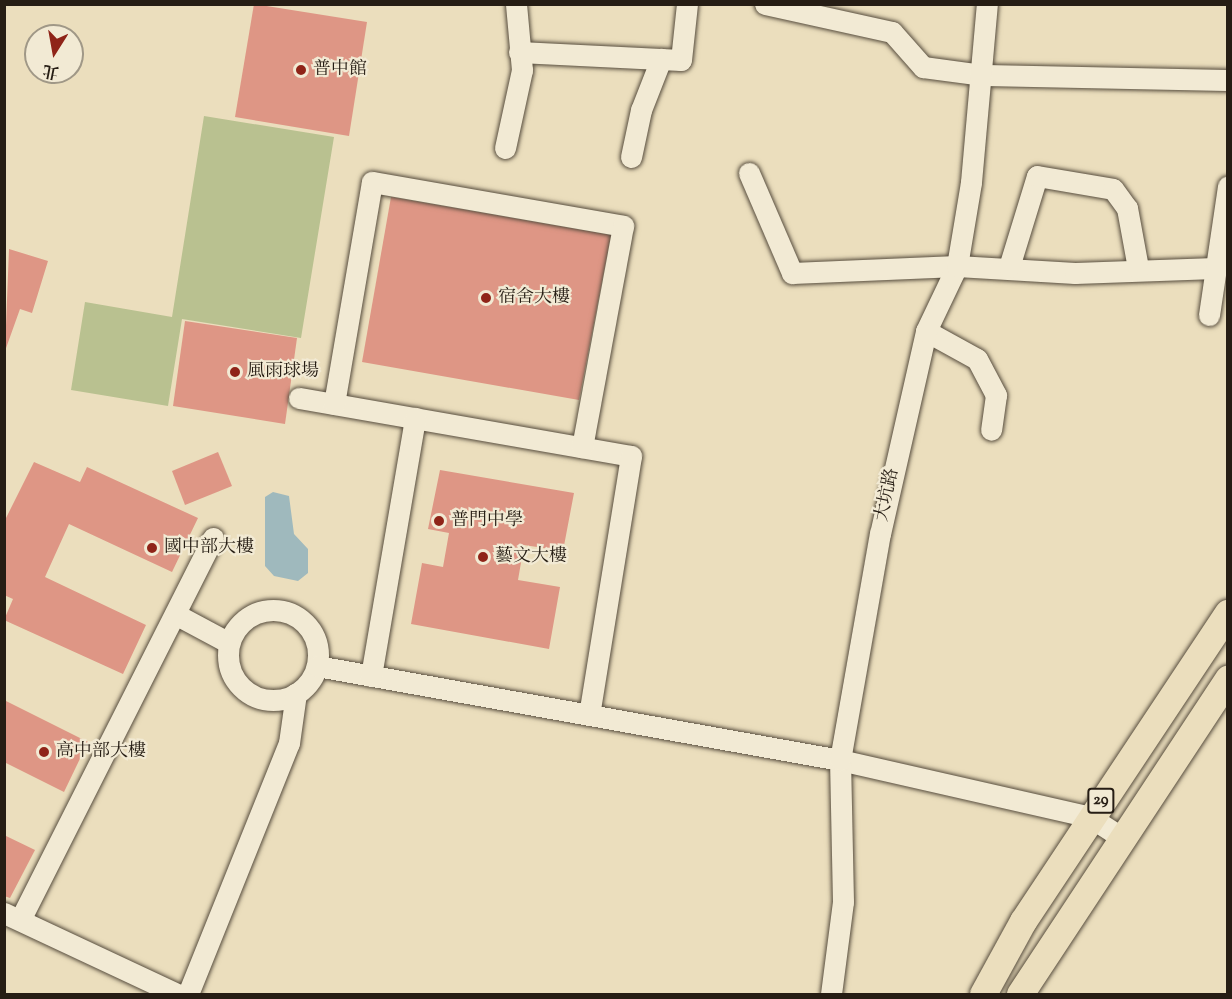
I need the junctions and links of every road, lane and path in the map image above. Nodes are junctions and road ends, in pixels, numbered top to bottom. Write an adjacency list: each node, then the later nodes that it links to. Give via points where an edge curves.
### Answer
1 (516, 4): 5 (street)
2 (687, 4): 6 (street, via 681,60)
3 (765, 4): 7 (street, via 892,32 923,67)
4 (987, 4): 7 (street, 大坑路)
5 (519, 52): 6 (street); 9 (street, via 522,70)
6 (661, 59): 10 (street, via 641,110)
7 (983, 75): 8 (street); 13 (street, 大坑路)
8 (1227, 80)
9 (505, 148)
10 (631, 157)
11 (749, 173): 13 (street, via 792,273)
12 (1227, 186): 16 (street)
13 (957, 266): 14 (street); 18 (street, 大坑路)
14 (1009, 267): 15 (street, via 1075,273); 15 (street, via 1037,176 1113,189 1127,208)
15 (1138, 268): 16 (street)
16 (1215, 268): 17 (street)
17 (1209, 315)
18 (926, 332): 22 (street, via 977,359 996,395); 33 (street, 大坑路, via 880,534)
19 (299, 398): 20 (street)
20 (334, 404): 21 (street); 23 (street, via 372,182 623,226)
21 (415, 418): 23 (street); 29 (street)
22 (991, 430)
23 (582, 447): 32 (street, via 631,456)
24 (213, 538): 26 (street)
25 (1227, 613): 34 (main road, 29)
26 (175, 614): 27 (street); 36 (street)
27 (229, 643): 28 (street, via 250,616 284,611 312,632); 31 (street, via 228,661 246,690 279,699)
28 (317, 666): 29 (street); 31 (street)
29 (371, 676): 32 (street)
30 (1227, 678): 35 (main road, 29)
31 (296, 693): 38 (street, via 289,743)
32 (589, 714): 33 (street)
33 (840, 760): 34 (street); 39 (street, 大坑路, via 843,902)
34 (1090, 817): 35 (street); 40 (main road, 29)
35 (1121, 837): 41 (main road, 29)
36 (12, 917): 37 (street)
37 (177, 994)
38 (188, 994)
39 (831, 994)
40 (983, 994)
41 (1020, 994)

